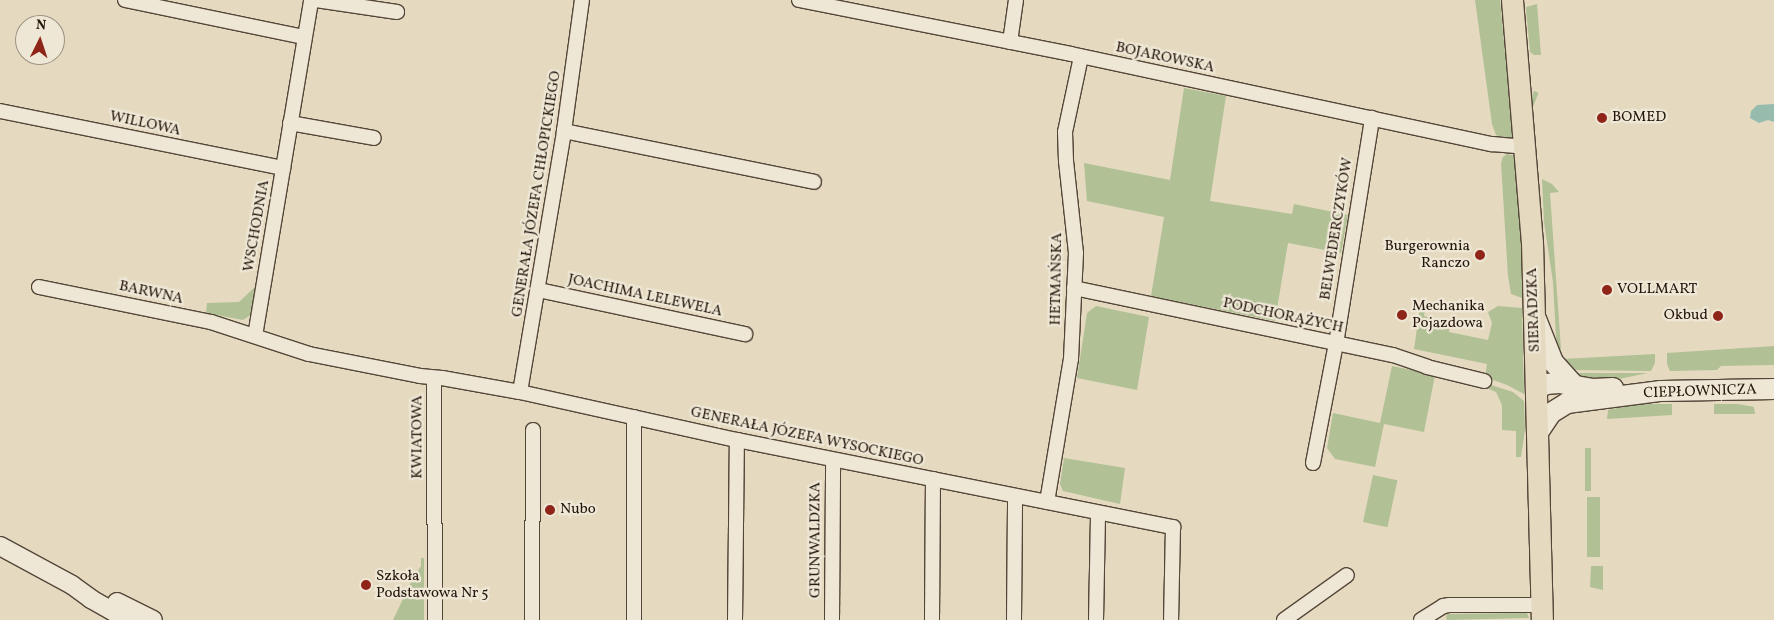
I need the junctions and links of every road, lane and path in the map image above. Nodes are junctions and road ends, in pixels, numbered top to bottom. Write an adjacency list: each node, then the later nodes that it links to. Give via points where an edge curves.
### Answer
1 (125, 0): 10 (street)
2 (311, 0): 10 (street, WSCHODNIA)
3 (316, 0): 9 (street)
4 (582, 0): 16 (street, GENERAŁA JÓZEFA CHŁOPICKIEGO)
5 (799, 0): 8 (street, BOJAROWSKA)
6 (1016, 0): 11 (street)
7 (1512, 0): 18 (main road, SIERADZKA)
8 (824, 2): 11 (street, BOJAROWSKA)
9 (397, 12)
10 (304, 37): 15 (street, WSCHODNIA)
11 (1010, 42): 12 (street, BOJAROWSKA)
12 (1081, 57): 14 (street, BOJAROWSKA); 22 (street, HETMAŃSKA, via 1066,132 1075,246)
13 (0, 111): 19 (street, WILLOWA)
14 (1372, 118): 18 (street, BOJAROWSKA, via 1492,144); 27 (street, BELWEDERCZYKÓW)
15 (290, 122): 17 (street); 19 (street, WSCHODNIA)
16 (564, 131): 20 (street); 23 (street, GENERAŁA JÓZEFA CHŁOPICKIEGO)
17 (374, 138)
18 (1525, 147): 24 (main road, SIERADZKA)
19 (283, 168): 26 (street, WSCHODNIA)
20 (814, 182)
21 (39, 287): 26 (street, BARWNA, via 211,322)
22 (1074, 288): 27 (street, PODCHORĄŻYCH); 44 (street, HETMAŃSKA, via 1070,359)
23 (539, 290): 25 (street, JOACHIMA LELEWELA); 34 (street, GENERAŁA JÓZEFA CHŁOPICKIEGO)
24 (1535, 316): 31 (main road, via 1553,362); 32 (main road, SIERADZKA)
25 (744, 334)
26 (255, 336): 28 (street, KWIATOWA, via 309,354)
27 (1336, 344): 30 (street, PODCHORĄŻYCH, via 1393,355 1427,367); 41 (street, BELWEDERCZYKÓW)
28 (434, 378): 34 (street, GENERAŁA JÓZEFA WYSOCKIEGO); 51 (street, KWIATOWA)
29 (1774, 378): 31 (main road, CIEPŁOWNICZA, via 1642,380 1602,389)
30 (1484, 380)
31 (1573, 384): 32 (main road, CIEPŁOWNICZA, via 1553,383)
32 (1536, 389): 35 (main road); 38 (main road, SIERADZKA)
33 (1774, 389): 35 (main road, CIEPŁOWNICZA, via 1661,391)
34 (520, 392): 36 (street, GENERAŁA JÓZEFA WYSOCKIEGO)
35 (1567, 403): 38 (main road, via 1552,413)
36 (634, 417): 39 (street, GENERAŁA JÓZEFA WYSOCKIEGO); 53 (street)
37 (533, 430): 52 (street)
38 (1537, 434): 48 (main road, SIERADZKA)
39 (737, 440): 40 (street, GENERAŁA JÓZEFA WYSOCKIEGO); 54 (street)
40 (833, 460): 42 (street, GENERAŁA JÓZEFA WYSOCKIEGO); 55 (street, GRUNWALDZKA)
41 (1313, 463)
42 (933, 479): 43 (street, GENERAŁA JÓZEFA WYSOCKIEGO); 56 (street)
43 (1015, 496): 44 (street, GENERAŁA JÓZEFA WYSOCKIEGO); 57 (street)
44 (1047, 502): 45 (street, GENERAŁA JÓZEFA WYSOCKIEGO)
45 (1098, 513): 58 (street); 59 (street, GENERAŁA JÓZEFA WYSOCKIEGO, via 1173,527)
46 (0, 546): 49 (street, via 72,585 94,591)
47 (1347, 575): 60 (street)
48 (1542, 613): 61 (street, via 1449,605)
49 (124, 615): 50 (street)
50 (153, 620)
51 (435, 620)
52 (532, 620)
53 (634, 620)
54 (735, 620)
55 (832, 620)
56 (932, 620)
57 (1014, 620)
58 (1096, 620)
59 (1171, 620)
60 (1284, 620)
61 (1420, 620)

